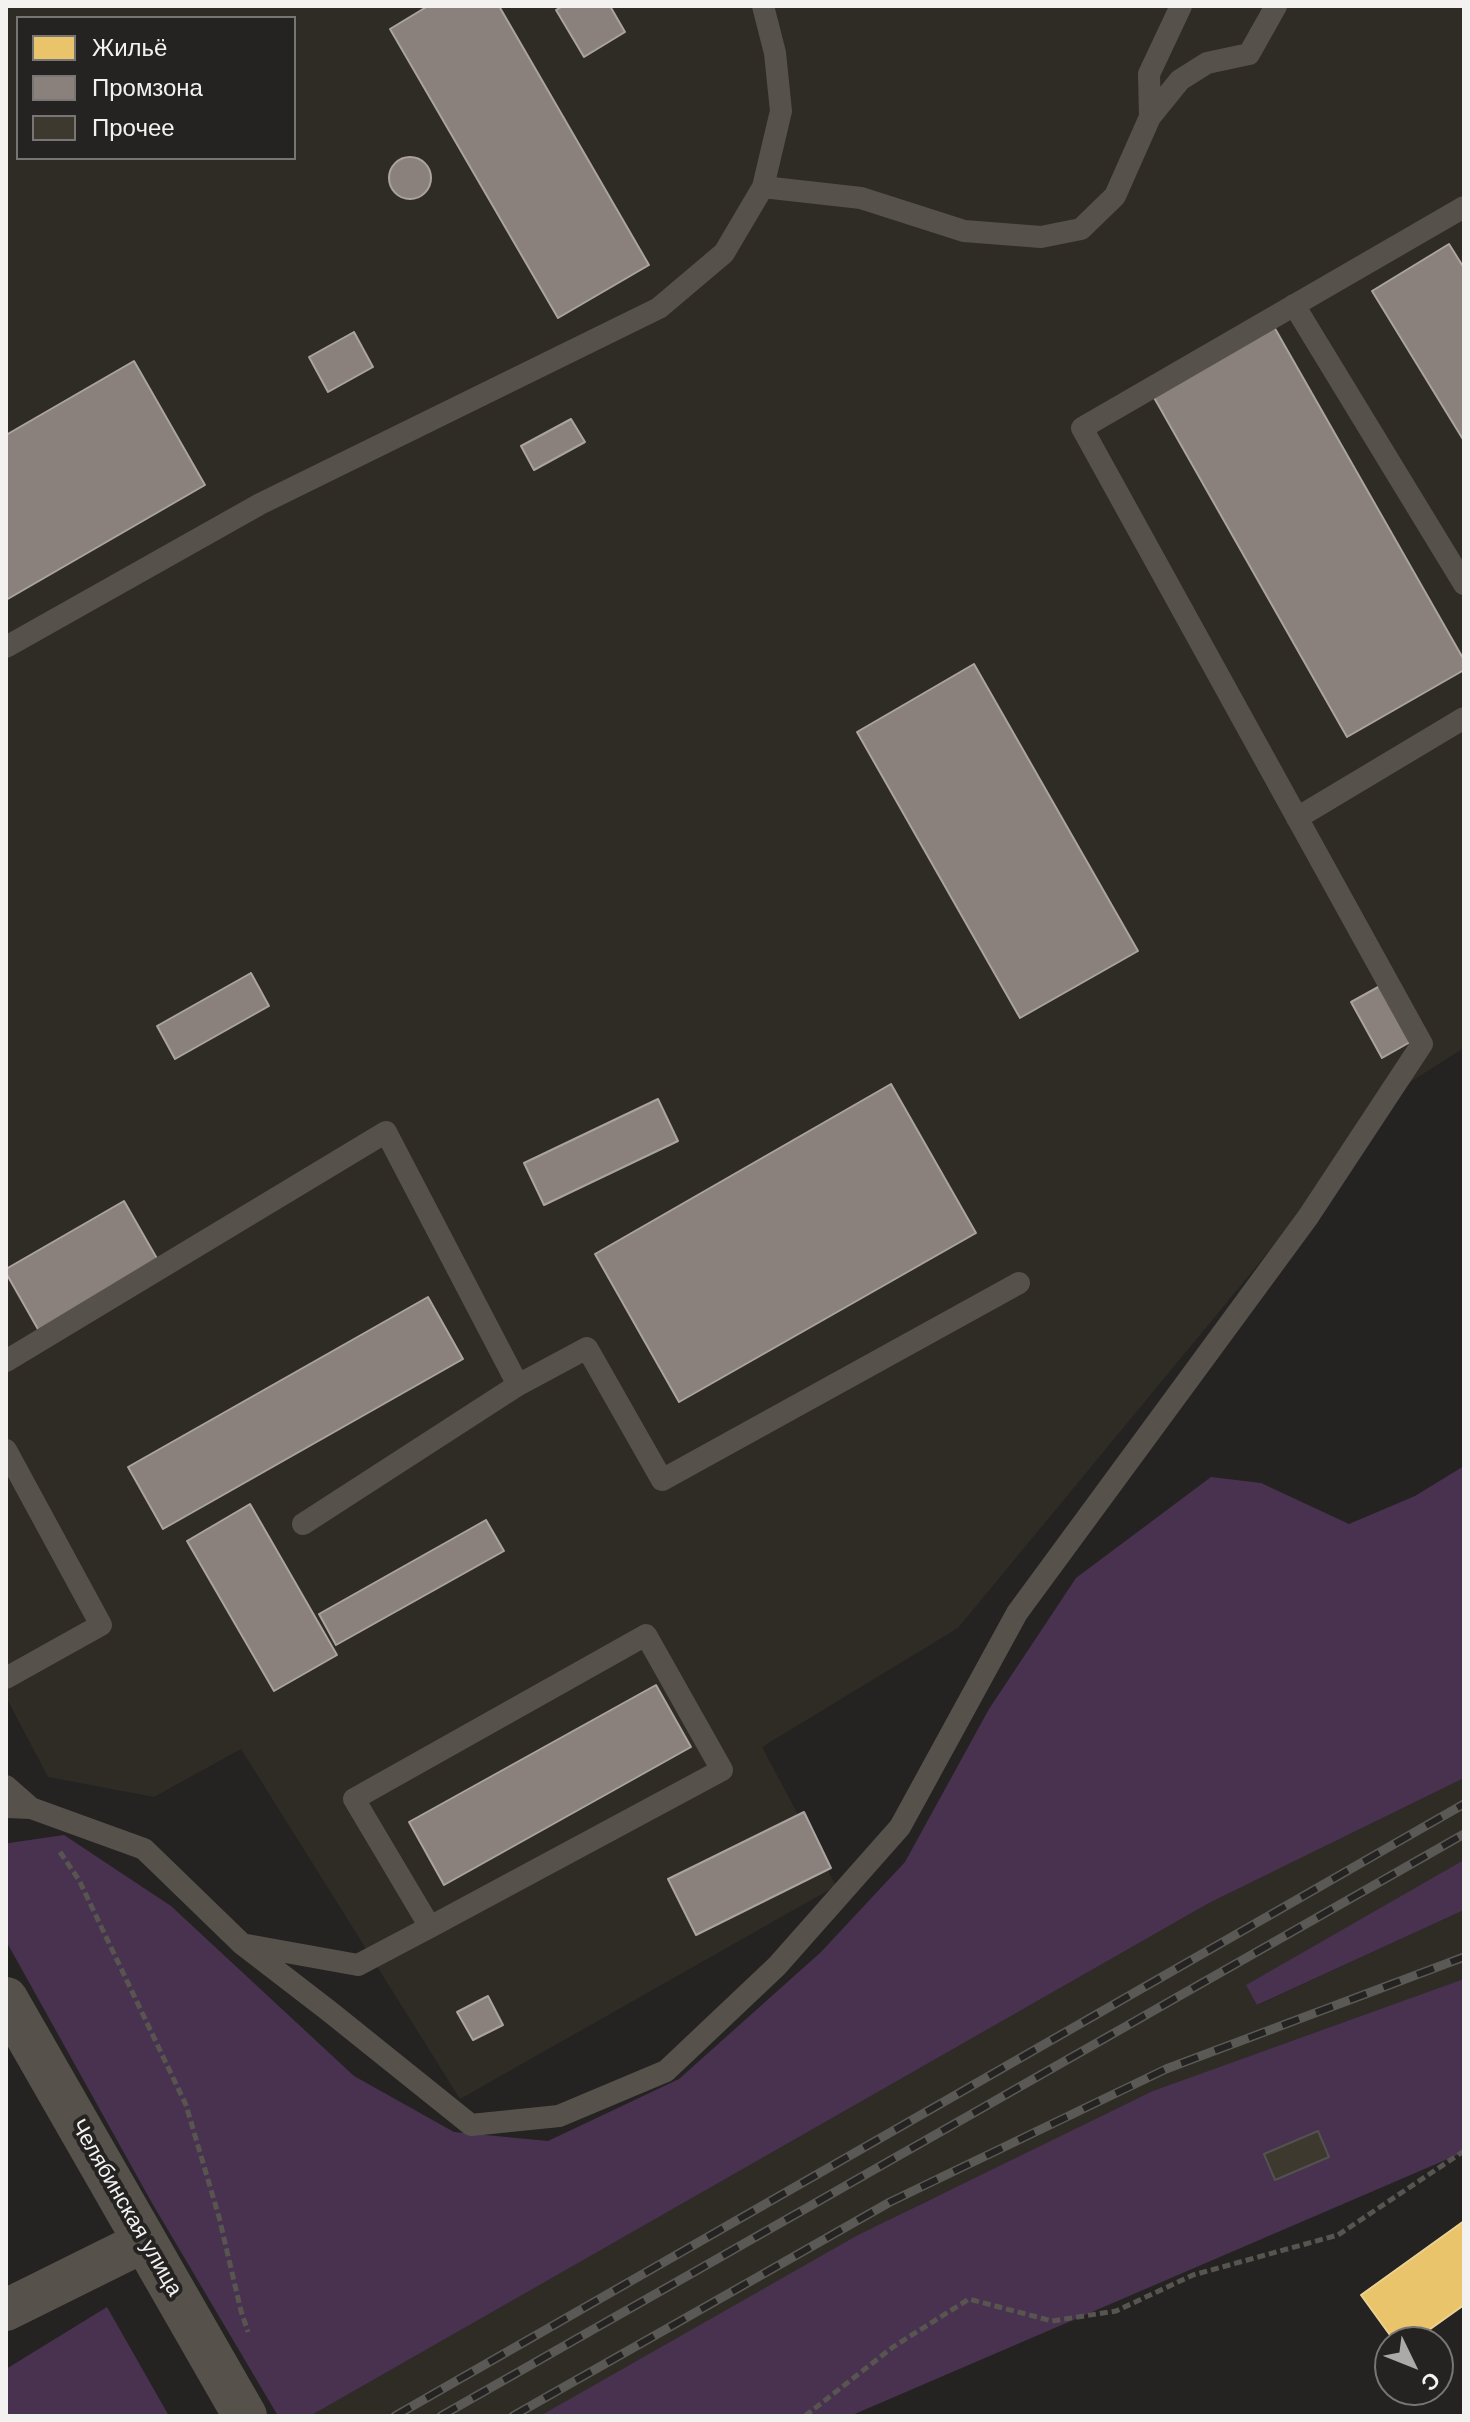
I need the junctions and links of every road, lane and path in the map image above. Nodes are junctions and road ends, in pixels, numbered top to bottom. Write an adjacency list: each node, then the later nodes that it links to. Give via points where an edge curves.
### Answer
1 (763, 6): 5 (lane, via 781,111)
2 (1181, 6): 4 (lane, via 1149,74)
3 (1276, 6): 4 (lane, via 1249,54 1207,63 1180,80)
4 (1150, 117): 5 (lane, via 1115,196 1081,229 1041,237 964,231 861,198)
5 (763, 187): 9 (lane, via 724,253 659,308 260,504)
6 (1464, 207): 7 (lane)
7 (1294, 305): 8 (lane); 11 (lane, via 1082,428)
8 (1464, 584)
9 (6, 647)
10 (1464, 718): 11 (lane)
11 (1297, 818): 22 (lane, via 1422,1044 1308,1217 1017,1613 900,1827 777,1966 666,2071 559,2116 471,2125)
12 (1019, 1283): 14 (lane, via 662,1480 587,1348)
13 (6, 1361): 14 (lane, via 386,1132)
14 (518, 1385): 16 (lane)
15 (6, 1450): 17 (lane, via 101,1625)
16 (303, 1524)
17 (6, 1678)
18 (6, 1786): 20 (lane)
19 (6, 1807): 20 (lane)
20 (31, 1808): 22 (lane, via 144,1849); 27 (path, via 79,1880 186,2105)
21 (430, 1927): 21 (lane, via 722,1770 646,1635 354,1799); 22 (lane, via 358,1965)
22 (242, 1944)
23 (6, 1999): 25 (street, Челябинская улица)
24 (1464, 2151): 29 (path, via 1338,2235 1193,2275 1116,2311 1052,2321 969,2299 893,2347)
25 (145, 2241): 26 (street); 28 (street, Челябинская улица)
26 (6, 2310)
27 (251, 2339)
28 (245, 2416)
29 (805, 2416)

